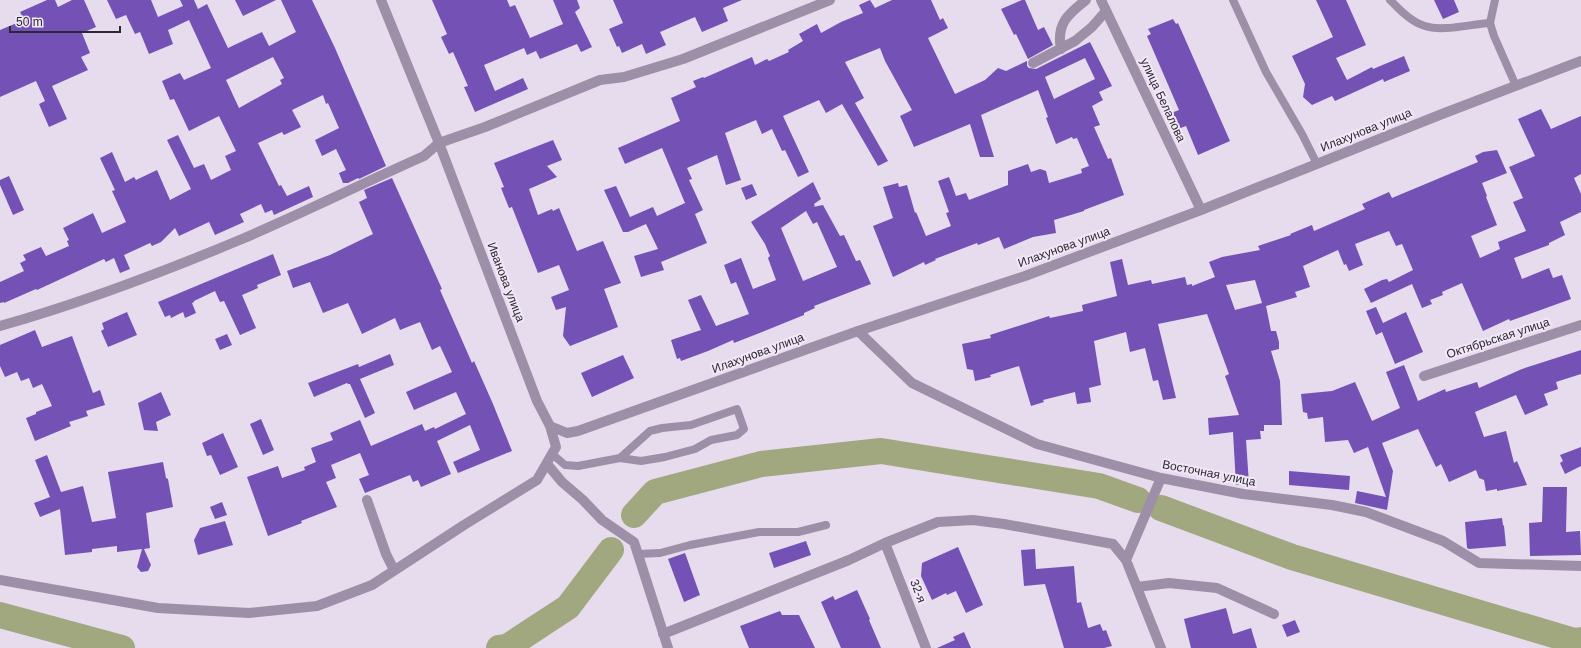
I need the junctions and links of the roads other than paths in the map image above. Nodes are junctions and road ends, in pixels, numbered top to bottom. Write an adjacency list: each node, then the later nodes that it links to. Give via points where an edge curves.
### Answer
1 (381, 0): 14 (street, Иванова улица)
2 (830, 0): 14 (street, via 683,59 624,77 600,80)
3 (1086, 0): 10 (street, via 1063,21 1059,38)
4 (1101, 0): 8 (street, улица Белалова)
5 (1233, 0): 15 (lane, via 1266,72)
6 (1390, 0): 9 (lane, via 1403,14 1424,26 1446,28)
7 (1495, 0): 9 (lane)
8 (1106, 11): 10 (street, via 1092,27); 16 (street, улица Белалова)
9 (1490, 23): 13 (lane)
10 (1061, 49): 12 (street)
11 (1581, 61): 13 (street, Илахунова улица)
12 (1033, 63)
13 (1516, 86): 15 (street, Илахунова улица)
14 (439, 143): 18 (street, via 424,156 242,238 149,276 61,308); 21 (street, Иванова улица, via 537,401)
15 (1317, 164): 16 (street, Илахунова улица)
16 (1201, 210): 19 (street, Илахунова улица, via 1024,276)
17 (1581, 325): 20 (street, Октябрьская улица)
18 (0, 326)
19 (858, 331): 21 (street, Илахунова улица, via 578,431 567,433); 25 (street, Восточная улица, via 912,383 1037,444)
20 (1424, 376)
21 (550, 426): 22 (street, Иванова улица, via 556,447)
22 (552, 454): 23 (lane, via 565,465 578,466); 24 (street, Иванова улица)
23 (620, 458): 23 (lane, via 641,461 665,457 695,449 710,440 737,435 744,429 737,410 691,425 650,431)
24 (547, 464): 29 (street, via 602,520 634,542); 32 (street, Иванова улица, via 537,480)
25 (1161, 478): 30 (street); 31 (street, Восточная улица, via 1243,494 1332,505 1366,512 1443,541 1479,563)
26 (367, 500): 32 (street)
27 (826, 525): 29 (lane, via 798,532 759,532 660,553)
28 (885, 543): 30 (street, via 938,522 973,520 1113,544); 36 (street, via 849,560); 38 (street, 32-я)
29 (638, 554): 36 (street)
30 (1126, 560): 34 (street)
31 (1581, 566)
32 (394, 570): 33 (street, Иванова улица, via 372,585 317,606 249,613 158,608)
33 (0, 580)
34 (1137, 587): 35 (street, via 1169,583 1217,588); 39 (street)
35 (1274, 614)
36 (663, 634): 37 (street)
37 (668, 648)
38 (926, 648)
39 (1161, 648)

